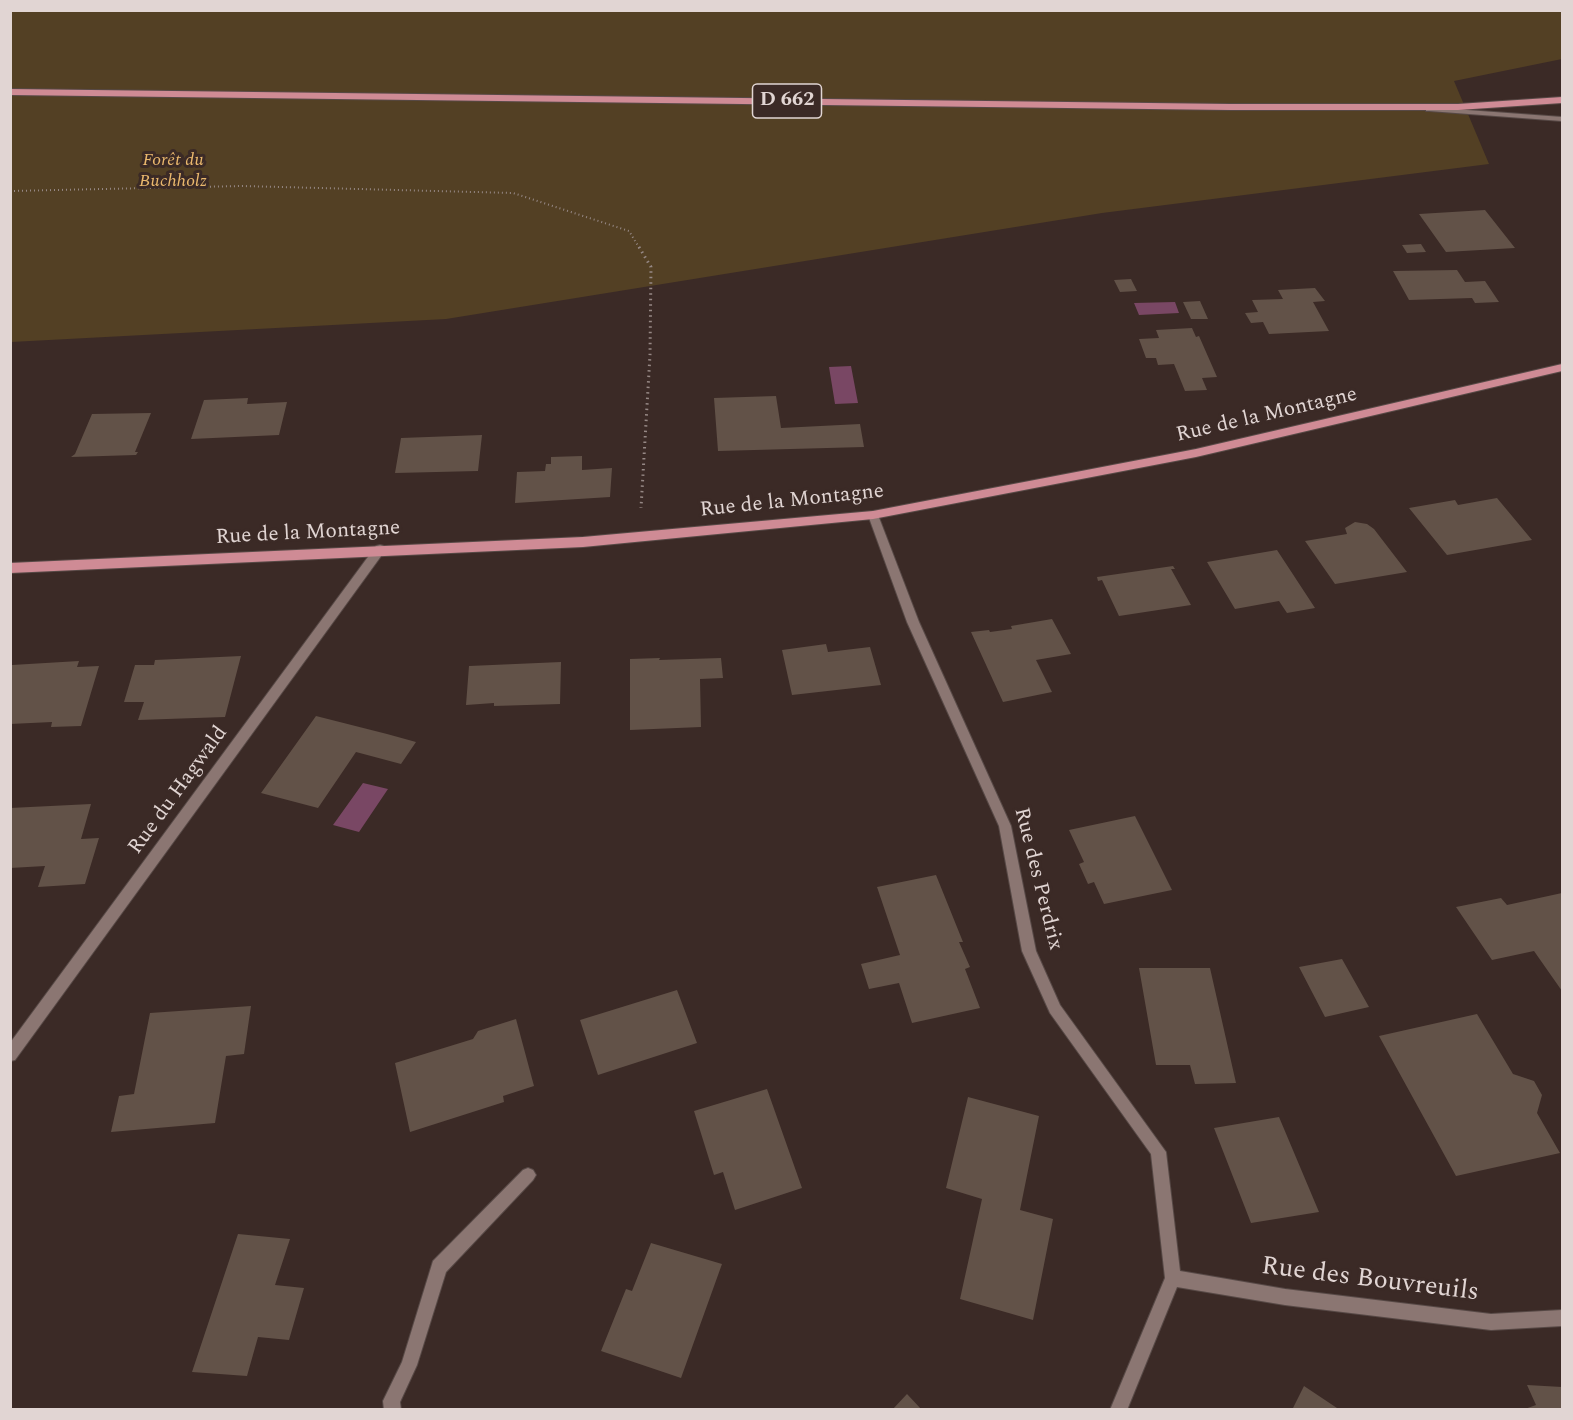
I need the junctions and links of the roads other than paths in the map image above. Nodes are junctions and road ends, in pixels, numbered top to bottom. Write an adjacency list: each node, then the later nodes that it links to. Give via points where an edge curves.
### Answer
1 (10, 92): 3 (main road, D 662)
2 (1563, 100): 3 (main road, D 662)
3 (1404, 107): 4 (street)
4 (1563, 119)
5 (1563, 368): 6 (main road, Rue de la Montagne, via 1196,453)
6 (873, 515): 7 (main road, Rue de la Montagne, via 583,542); 11 (street, Rue des Perdrix, via 913,621 1005,826 1033,961 1055,1009 1158,1152)
7 (380, 549): 8 (main road, Rue de la Montagne); 9 (street, Rue du Hagwald)
8 (10, 568)
9 (10, 1055)
10 (528, 1175): 13 (street, via 439,1267 409,1365 391,1401)
11 (1173, 1278): 12 (street, Rue des Bouvreuils, via 1285,1297 1491,1322); 14 (street, Rue des Perdrix)
12 (1563, 1318)
13 (393, 1410)
14 (1118, 1410)

